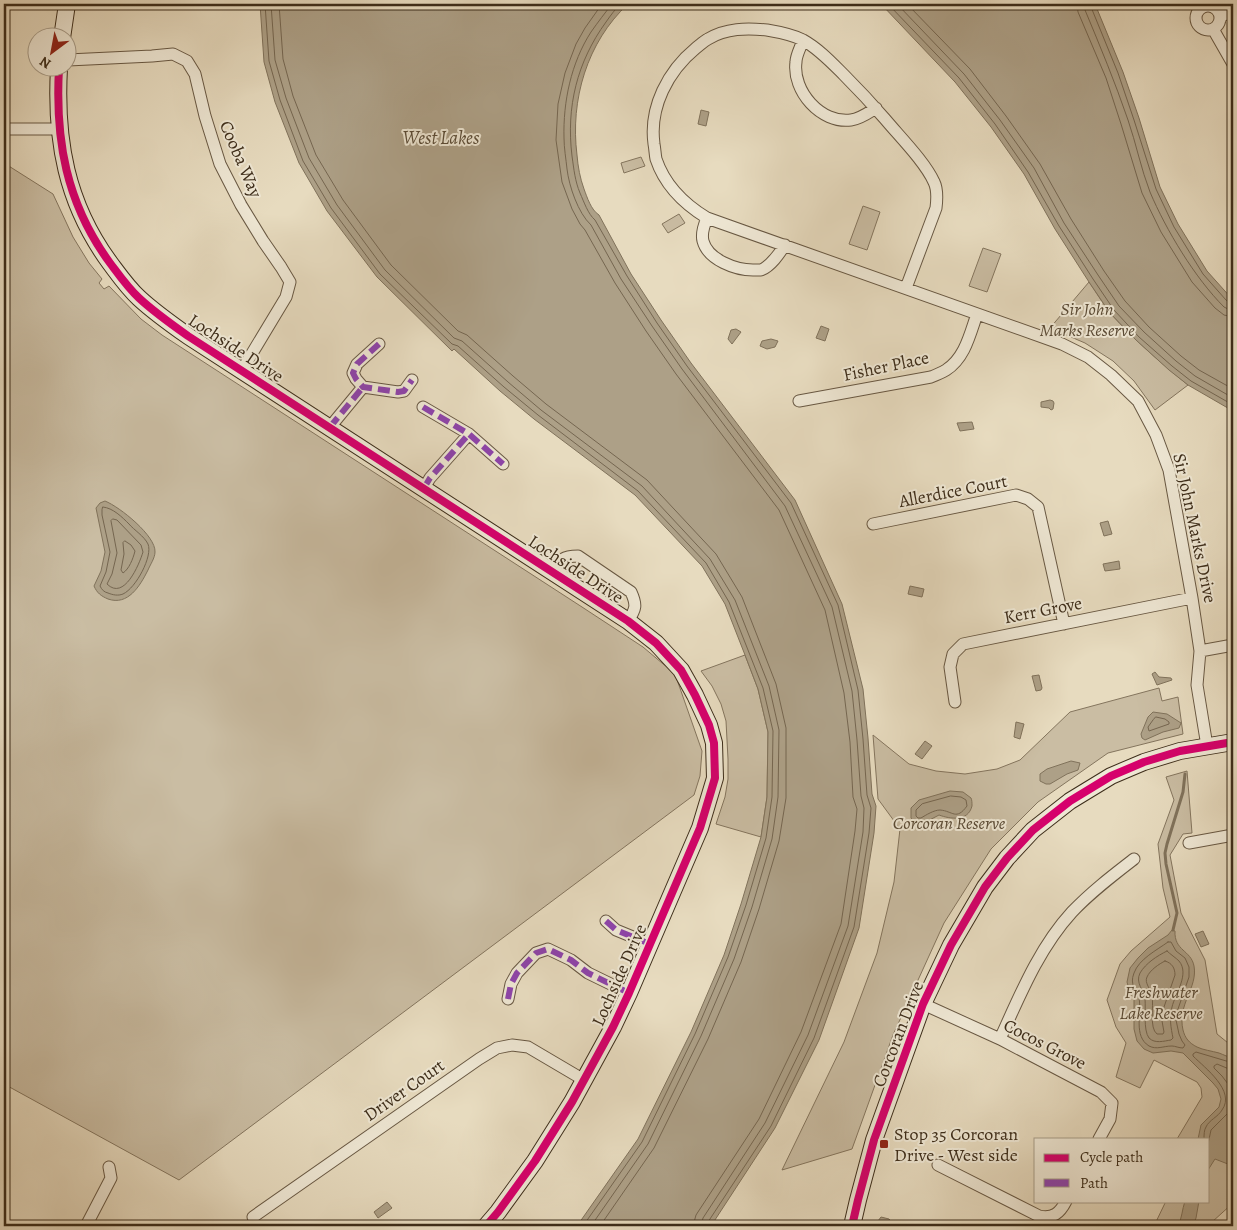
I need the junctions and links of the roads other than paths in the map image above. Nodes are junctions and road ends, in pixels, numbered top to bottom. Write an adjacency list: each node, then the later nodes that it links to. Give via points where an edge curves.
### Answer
1 (67, 4): 5 (street)
2 (1214, 5): 4 (street); 6 (street, via 1203,7 1196,16 1204,29)
3 (1233, 8): 4 (street)
4 (1220, 17): 6 (street)
5 (63, 28)
6 (1214, 29): 9 (street)
7 (803, 40): 11 (street, Sir John Marks Drive, via 826,57); 11 (street, via 796,62 796,75 811,105 827,116 851,120); 14 (street, Sir John Marks Drive, via 750,28 728,31 708,38 690,53 675,68 663,88 652,134 656,158 666,180 681,199)
8 (78, 60): 19 (street, Cooba Way, via 173,54 187,61 195,74 204,116 220,164 262,241 290,282 286,298)
9 (1233, 64)
10 (58, 78): 13 (street, Lochside Drive)
11 (876, 108): 16 (street, Sir John Marks Drive, via 935,183 936,208)
12 (4, 129): 13 (street)
13 (59, 129): 19 (street, Lochside Drive, via 73,195 82,217 113,267 138,297 162,317)
14 (707, 218): 15 (street, Sir John Marks Drive); 15 (street, via 703,241 715,258 731,267 760,270 775,259)
15 (784, 245): 16 (street, Sir John Marks Drive)
16 (906, 288): 17 (street, Sir John Marks Drive)
17 (977, 314): 22 (street, Fisher Place, via 964,350 946,370 931,377); 30 (street, Sir John Marks Drive, via 1062,344 1088,357 1138,401 1169,470)
18 (379, 344): 21 (street, via 356,364 354,373)
19 (242, 370): 24 (street, Lochside Drive)
20 (412, 380): 21 (street, via 404,391 398,392)
21 (363, 387): 24 (street)
22 (799, 401)
23 (423, 407): 25 (street)
24 (330, 427): 27 (street, Lochside Drive)
25 (469, 434): 26 (street); 27 (street)
26 (503, 464)
27 (424, 488): 29 (street, Lochside Drive)
28 (873, 524): 32 (street, Allerdice Court, via 1016,495 1028,499 1038,507)
29 (553, 571): 31 (street, Lochside Drive); 31 (street, via 560,560 578,556 632,592 634,611)
30 (1192, 598): 32 (street, Kerr Grove); 34 (street, Sir John Marks Drive)
31 (628, 621): 42 (street, Lochside Drive, via 656,642 681,670 695,694 714,743 715,778 700,828)
32 (1064, 624): 35 (street, Kerr Grove, via 963,644 953,654 950,668)
33 (1233, 645): 34 (street)
34 (1200, 651): 37 (street, Sir John Marks Drive, via 1197,685)
35 (955, 702)
36 (1233, 742): 37 (street, Corcoran Drive)
37 (1207, 746): 45 (street, Corcoran Drive, via 1144,762 1111,776 1070,801 1033,830 985,887)
38 (1233, 835): 39 (street)
39 (1189, 843)
40 (1134, 859): 46 (street, via 1101,884 1072,912 1051,939 1033,967)
41 (606, 921): 42 (street, Lochside Drive, via 616,930)
42 (650, 944): 43 (street, Lochside Drive)
43 (629, 993): 44 (street, Lochside Drive, via 548,949 536,953 517,973); 47 (street, Lochside Drive)
44 (508, 999)
45 (923, 1004): 46 (street, Cocos Grove); 55 (street, Corcoran Drive, via 874,1140)
46 (1000, 1039): 48 (street, Cocos Grove, via 1101,1092 1112,1103 1110,1119)
47 (584, 1080): 52 (street, Driver Court, via 528,1047 512,1045 497,1048); 54 (street, Lochside Drive, via 535,1161)
48 (1100, 1138)
49 (938, 1165): 51 (street, via 1039,1216 1052,1217)
50 (109, 1167): 53 (street, via 111,1178)
51 (1066, 1202)
52 (253, 1217)
53 (86, 1226)
54 (486, 1226)
55 (852, 1226)

